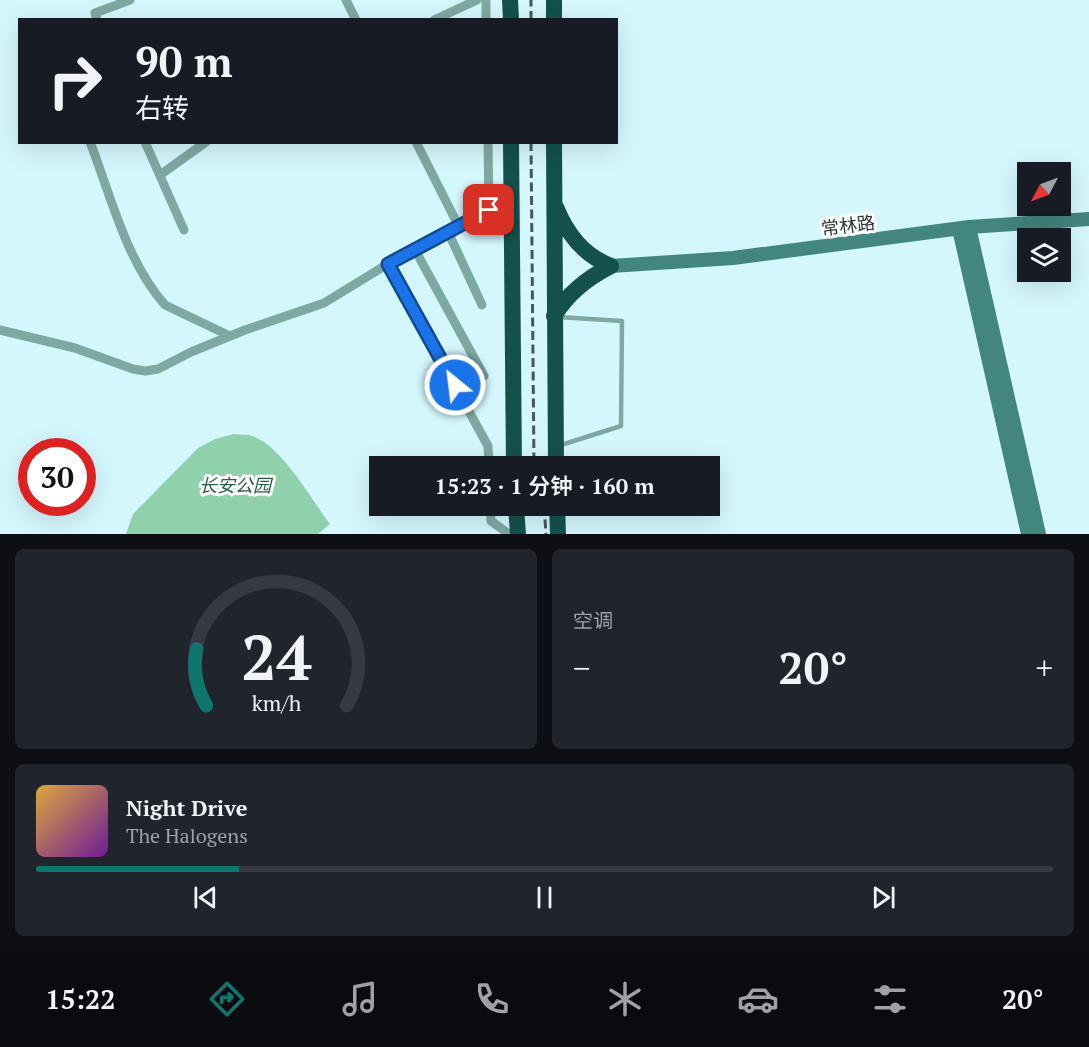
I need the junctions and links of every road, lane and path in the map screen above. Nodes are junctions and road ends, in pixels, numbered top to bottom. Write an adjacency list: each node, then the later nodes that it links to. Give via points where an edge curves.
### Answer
1 (130, 0): 7 (street, via 95,13)
2 (346, 0): 8 (street)
3 (477, 0): 9 (street)
4 (486, 0): 10 (street)
5 (510, 0): 11 (highway)
6 (554, 0): 12 (highway)
7 (96, 18)
8 (355, 18)
9 (438, 18)
10 (486, 18)
11 (510, 18)
12 (554, 18)
13 (91, 144): 35 (street, via 135,260 159,298 165,305)
14 (146, 144): 20 (street)
15 (203, 144): 20 (street)
16 (417, 144): 25 (street)
17 (488, 144): 23 (street)
18 (511, 144): 22 (highway)
19 (554, 144): 21 (highway)
20 (160, 175): 27 (street)
21 (554, 201): 31 (highway, via 577,243); 33 (highway)
22 (511, 203): 23 (street); 39 (highway)
23 (489, 210): 25 (street)
24 (1089, 219): 26 (street, 常林路)
25 (459, 227): 28 (street)
26 (964, 228): 31 (street, 常林路, via 733,258); 47 (street); 48 (street)
27 (184, 230)
28 (449, 234): 29 (street); 32 (street)
29 (414, 248): 30 (street); 36 (street)
30 (388, 264): 35 (street, via 324,303); 38 (street, via 488,446)
31 (611, 266): 33 (highway, via 581,284)
32 (483, 305)
33 (554, 317): 37 (highway); 37 (lane, via 622,321 621,426)
34 (0, 330): 35 (street, via 75,348 145,371 158,369)
35 (230, 336)
36 (484, 376)
37 (555, 447): 40 (highway)
38 (488, 456)
39 (514, 456)
40 (555, 456)
41 (491, 516): 44 (street, via 491,521)
42 (517, 516): 45 (highway)
43 (557, 516): 46 (highway)
44 (509, 534)
45 (518, 534)
46 (558, 534)
47 (1028, 534)
48 (1039, 534)

